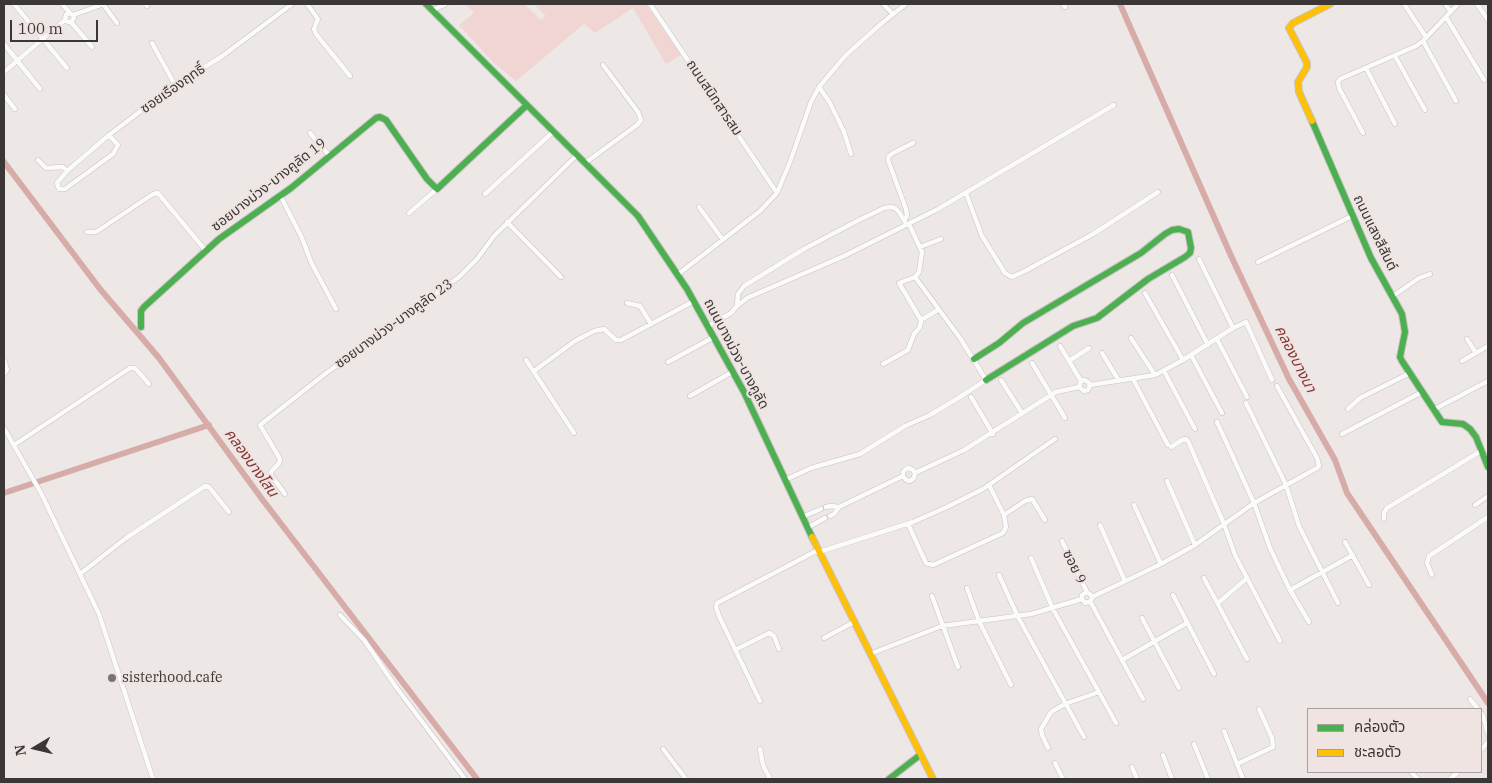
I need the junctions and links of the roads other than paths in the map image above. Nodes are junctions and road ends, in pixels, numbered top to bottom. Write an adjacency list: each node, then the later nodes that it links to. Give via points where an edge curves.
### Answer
1 (14, 4): 25 (street)
2 (62, 4): 18 (street)
3 (103, 4): 18 (street); 24 (street)
4 (292, 4): 38 (street, ซอยเรืองฤทธิ์, via 227,53)
5 (306, 4): 36 (street, via 318,19 314,29 316,34)
6 (426, 4): 16 (street, ถนนบางม่วง-บางคูลัด)
7 (446, 4): 16 (street)
8 (650, 4): 61 (street, ถนนสนิทสารสม)
9 (884, 4): 19 (street)
10 (906, 4): 19 (street)
11 (1330, 4): 67 (street, ถนนแสงสีสันต์, via 1289,28 1307,63 1298,82 1300,92)
12 (1404, 4): 26 (street)
13 (1445, 4): 17 (street)
14 (1458, 4): 17 (street)
15 (1477, 4): 22 (street)
16 (433, 10): 43 (street, ถนนบางม่วง-บางคูลัด)
17 (1451, 12): 20 (street)
18 (72, 14): 21 (street, via 66,15); 23 (street)
19 (893, 14): 39 (street, via 846,56)
20 (1446, 17): 26 (street); 37 (street)
21 (65, 20): 23 (street); 25 (street)
22 (1488, 20)
23 (71, 22): 29 (street)
24 (117, 23)
25 (43, 38): 31 (street); 33 (street)
26 (1425, 39): 30 (street); 42 (street)
27 (152, 43): 38 (street)
28 (4, 44): 31 (street)
29 (92, 47)
30 (1395, 56): 34 (street); 46 (street)
31 (18, 60): 35 (street); 40 (street)
32 (603, 66): 57 (street, via 641,120)
33 (67, 68)
34 (1366, 68): 47 (street); 50 (street, via 1343,76 1338,82)
35 (4, 72)
36 (350, 76)
37 (1484, 80)
38 (175, 85): 51 (street, ซอยเรืองฤทธิ์)
39 (819, 87): 53 (street, via 844,132); 61 (street)
40 (40, 88)
41 (4, 95): 45 (street)
42 (1456, 101)
43 (527, 105): 48 (street, ถนนบางม่วง-บางคูลัด); 59 (street)
44 (1114, 105): 62 (street)
45 (15, 109)
46 (1425, 110)
47 (1394, 124)
48 (554, 131): 55 (street, ถนนบางม่วง-บางคูลัด); 63 (street)
49 (310, 133): 54 (street)
50 (1363, 133)
51 (110, 135): 58 (street, ซอยเรืองฤทธิ์); 58 (street, ซอยเรืองฤทธิ์, via 118,145 113,154 65,189 59,189 59,180)
52 (913, 143): 68 (street, via 889,156 888,160 906,209)
53 (851, 154)
54 (329, 155): 59 (street, ซอยบางม่วง-บางคูลัด 19, via 366,124 383,118); 64 (street, ซอยบางม่วง-บางคูลัด 19)
55 (577, 156): 57 (street, ถนนบางม่วง-บางคูลัด); 69 (street, ซอยบางม่วง-บางคูลัด 23)
56 (38, 160): 58 (street, via 46,168 62,167)
57 (585, 163): 79 (street, ถนนบางม่วง-บางคูลัด, via 638,216)
58 (67, 171)
59 (437, 189): 66 (street)
60 (1158, 192): 62 (street, via 1093,234 1012,277 1005,273 982,236)
61 (777, 193): 73 (street)
62 (966, 193): 70 (street)
63 (486, 194)
64 (280, 195): 75 (street, ซอยบางม่วง-บางคูลัด 19, via 232,228); 88 (street)
65 (699, 207): 73 (street)
66 (409, 214)
67 (1352, 216): 77 (street); 84 (street, ถนนแสงสีสันต์)
68 (904, 220): 70 (street); 87 (street, via 891,207 857,221 744,286 738,294)
69 (507, 222): 81 (street); 157 (street, ซอยบางม่วง-บางคูลัด 23, via 472,266 459,277 260,425 280,459 271,475)
70 (908, 225): 74 (street); 87 (street, via 747,298)
71 (87, 232): 75 (street, via 99,230 158,192)
72 (941, 239): 74 (street)
73 (722, 240): 79 (street)
74 (920, 247): 82 (street, via 921,265)
75 (206, 251): 93 (street, ซอยบางม่วง-บางคูลัด 19, via 144,307)
76 (1199, 259): 94 (street)
77 (1258, 262)
78 (1430, 274): 84 (street)
79 (677, 275): 85 (street, ถนนบางม่วง-บางคูลัด)
80 (1172, 275): 99 (street)
81 (562, 277)
82 (915, 277): 89 (street); 90 (street, via 899,283)
83 (1145, 293): 109 (street)
84 (1393, 296): 118 (street, ถนนแสงสีสันต์, via 1404,323 1400,357)
85 (694, 301): 91 (street); 92 (street, ถนนบางม่วง-บางคูลัด)
86 (627, 303): 91 (street, via 640,306)
87 (737, 306): 92 (street)
88 (336, 309)
89 (938, 310): 90 (street); 106 (street)
90 (921, 320): 114 (street, via 908,350)
91 (651, 324): 115 (street, via 619,341 604,329 594,331)
92 (708, 326): 95 (street, ถนนบางม่วง-บางคูลัด)
93 (141, 327)
94 (1233, 328): 98 (street); 124 (street, via 1246,322)
95 (714, 337): 112 (street); 117 (street, ถนนบางม่วง-บางคูลัด)
96 (1131, 338): 120 (street)
97 (1467, 338): 104 (street)
98 (1216, 339): 99 (street); 156 (street)
99 (1208, 345): 105 (street)
100 (1060, 346): 110 (street)
101 (1488, 346): 104 (street)
102 (1089, 348): 110 (street)
103 (1102, 353): 126 (street)
104 (1476, 353): 111 (street)
105 (1191, 355): 109 (street); 139 (street)
106 (974, 359): 122 (street); 122 (street, via 1022,323 1141,253 1165,234 1179,229 1188,232 1191,248 1186,257 1148,279 1097,318 1073,326)
107 (4, 360): 119 (street, via 7,370)
108 (526, 360): 115 (street)
109 (1183, 360): 116 (street)
110 (1069, 361): 125 (street)
111 (1462, 361)
112 (668, 362)
113 (1032, 363): 133 (street)
114 (883, 364)
115 (534, 371): 144 (street)
116 (1164, 371): 120 (street); 143 (street)
117 (732, 372): 134 (street); 153 (street, ถนนบางม่วง-บางคูลัด)
118 (1410, 373): 132 (street, ถนนแสงสีสันต์); 136 (street, via 1360,398)
119 (4, 374)
120 (1155, 375): 121 (street)
121 (1134, 379): 126 (street); 172 (street, via 1170,446 1182,440 1188,441)
122 (986, 380): 153 (street, via 860,454 811,468)
123 (1001, 380): 138 (street)
124 (1272, 380)
125 (1081, 381): 129 (street, via 1085,380); 131 (street)
126 (1119, 381): 129 (street)
127 (1488, 381): 137 (street)
128 (149, 384): 148 (street, via 136,368 130,368)
129 (1090, 385): 131 (street, via 1084,391)
130 (1277, 386): 156 (street, via 1319,466)
131 (1079, 387): 133 (street)
132 (1422, 392): 137 (street, ถนนแสงสีสันต์); 146 (street)
133 (1051, 395): 138 (street); 140 (street)
134 (690, 396)
135 (971, 397): 145 (street)
136 (1348, 409)
137 (1433, 410): 149 (street, ถนนแสงสีสันต์, via 1442,422 1467,426)
138 (1022, 413): 145 (street)
139 (1222, 413)
140 (1065, 418)
141 (1217, 422): 159 (street)
142 (4, 428): 148 (street)
143 (1195, 429)
144 (574, 433)
145 (993, 434): 151 (street)
146 (1342, 434)
147 (1055, 439): 155 (street)
148 (14, 445): 183 (street)
149 (1481, 451): 150 (street, ถนนแสงสีสันต์); 169 (street, via 1387,508)
150 (1488, 467)
151 (915, 474): 152 (street, via 910,481); 152 (street, via 909,468)
152 (903, 476): 162 (street)
153 (785, 480): 166 (street, ถนนบางม่วง-บางคูลัด)
154 (1167, 481): 177 (street)
155 (988, 485): 164 (street); 171 (street)
156 (1286, 485): 159 (street); 182 (street, via 1299,526)
157 (285, 494)
158 (1488, 496): 161 (street)
159 (1254, 503): 172 (street); 191 (street)
160 (1134, 505): 181 (street)
161 (1475, 505)
162 (839, 507): 165 (street); 166 (street, via 831,506)
163 (229, 512): 183 (street, via 205,486 126,538)
164 (1004, 515): 170 (street, via 1032,499); 171 (street, via 1006,527 1003,533 932,566 926,563)
165 (830, 516)
166 (802, 517): 174 (street, ถนนบางม่วง-บางคูลัด)
167 (1488, 517): 185 (street, via 1429,556 1427,563)
168 (825, 518): 174 (street)
169 (1384, 519)
170 (1045, 520)
171 (908, 524): 178 (street)
172 (1224, 524): 177 (street); 187 (street)
173 (1100, 525): 188 (street)
174 (807, 528): 178 (street, ถนนบางม่วง-บางคูลัด)
175 (1062, 541): 192 (street, ซอย 9)
176 (1345, 542): 179 (street)
177 (1195, 544): 181 (street)
178 (818, 551): 204 (street, ถนนบางม่วง-บางคูลัด); 212 (street, via 717,603 718,616)
179 (1353, 555): 182 (street); 189 (street)
180 (1031, 558): 199 (street)
181 (1161, 564): 188 (street)
182 (1322, 572): 191 (street); 198 (street)
183 (80, 574): 241 (street, via 99,614)
184 (999, 574): 201 (street)
185 (1432, 575)
186 (1204, 578): 197 (street)
187 (1246, 579): 197 (street); 210 (street)
188 (1125, 581): 196 (street)
189 (1370, 586)
190 (967, 588): 203 (street)
191 (1290, 590): 205 (street)
192 (1086, 592): 195 (street); 196 (street)
193 (1172, 595): 206 (street)
194 (932, 596): 207 (street)
195 (1082, 599): 196 (street, via 1086,603); 199 (street)
196 (1091, 599): 215 (street)
197 (1218, 603): 214 (street)
198 (1338, 603)
199 (1053, 609): 201 (street); 220 (street)
200 (340, 615): 242 (street, via 364,640)
201 (1018, 617): 203 (street); 224 (street)
202 (1142, 618): 209 (street)
203 (979, 621): 207 (street); 218 (street)
204 (854, 622): 208 (street); 213 (street, ถนนบางม่วง-บางคูลัด)
205 (1309, 622)
206 (1187, 623): 209 (street); 217 (street)
207 (942, 626): 213 (street); 216 (street)
208 (824, 638)
209 (1154, 641): 215 (street); 219 (street)
210 (1280, 641)
211 (779, 649): 212 (street, via 774,636 769,633)
212 (735, 650): 223 (street)
213 (870, 654): 236 (street, ถนนบางม่วง-บางคูลัด)
214 (1247, 659)
215 (1122, 660): 221 (street)
216 (958, 667)
217 (1214, 674)
218 (1011, 685)
219 (1179, 688)
220 (1099, 692): 224 (street); 228 (street)
221 (1143, 699)
222 (1470, 699): 225 (street)
223 (760, 701)
224 (1065, 704): 231 (street); 234 (street, via 1051,712 1043,723 1042,735)
225 (1477, 708)
226 (1259, 710): 239 (street, via 1273,747)
227 (1482, 714): 230 (street)
228 (1116, 723)
229 (1224, 731): 239 (street)
230 (1488, 734)
231 (1084, 737)
232 (1194, 744): 250 (street)
233 (663, 748): 243 (street)
234 (1048, 748)
235 (760, 749): 244 (street)
236 (920, 755): 245 (street); 246 (street, ถนนบางม่วง-บางคูลัด)
237 (1164, 755): 249 (street)
238 (1055, 763): 247 (street)
239 (1237, 764): 251 (street)
240 (1132, 767): 248 (street)
241 (153, 779)
242 (465, 779)
243 (686, 779)
244 (770, 779)
245 (889, 779)
246 (933, 779)
247 (1063, 779)
248 (1137, 779)
249 (1172, 779)
250 (1208, 779)
251 (1243, 779)

